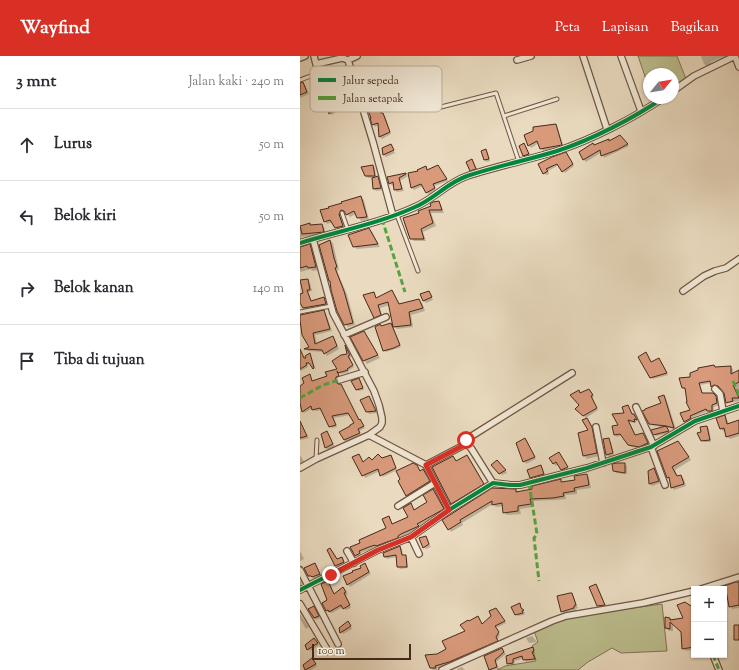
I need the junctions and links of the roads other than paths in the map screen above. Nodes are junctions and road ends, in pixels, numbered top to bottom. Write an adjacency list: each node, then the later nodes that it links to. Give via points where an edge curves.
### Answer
1 (305, 56): 8 (street)
2 (314, 56): 11 (street)
3 (357, 56): 9 (street)
4 (531, 56): 10 (street)
5 (583, 56): 23 (street)
6 (621, 56): 20 (street)
7 (735, 56): 13 (street); 16 (street, via 694,76)
8 (300, 58)
9 (348, 60): 11 (street, via 342,58); 12 (street)
10 (517, 60)
11 (316, 64)
12 (350, 66)
13 (739, 67)
14 (310, 76): 15 (lane)
15 (300, 80)
16 (679, 87)
17 (558, 99): 22 (lane)
18 (652, 104): 20 (street)
19 (442, 107): 22 (lane, via 495,92)
20 (640, 111): 23 (street)
21 (364, 112): 26 (street)
22 (504, 116): 24 (lane)
23 (607, 129): 24 (street, via 582,142)
24 (520, 162): 26 (street, via 453,182 417,206)
25 (342, 213): 27 (lane)
26 (395, 215): 27 (street); 31 (lane)
27 (348, 230): 28 (street)
28 (314, 239): 29 (street); 33 (street)
29 (300, 243)
30 (739, 259): 32 (street, via 726,268 704,276)
31 (418, 271)
32 (682, 291)
33 (331, 306): 34 (lane); 36 (street)
34 (300, 312)
35 (386, 317): 36 (street)
36 (344, 335): 37 (street)
37 (365, 372): 39 (street); 45 (street, via 382,418 380,427)
38 (572, 373): 47 (street, via 467,439)
39 (339, 380)
40 (715, 389): 43 (street, via 720,394)
41 (739, 406): 43 (street)
42 (636, 407): 48 (street)
43 (723, 411): 48 (street, via 695,421)
44 (596, 427): 50 (street)
45 (369, 435): 49 (street); 51 (street)
46 (317, 440): 49 (lane)
47 (466, 444): 51 (street); 53 (street)
48 (653, 446): 50 (street); 55 (street)
49 (316, 459): 52 (street)
50 (603, 463): 53 (street, via 520,485)
51 (426, 465): 54 (street)
52 (300, 468)
53 (493, 482): 57 (street)
54 (435, 483): 56 (street); 57 (street)
55 (665, 485)
56 (398, 506)
57 (449, 510): 58 (street)
58 (411, 537): 60 (street); 61 (street)
59 (347, 551): 61 (street)
60 (419, 554)
61 (354, 563): 64 (street)
62 (300, 570): 64 (street)
63 (739, 577): 65 (street)
64 (308, 585): 66 (street); 69 (street)
65 (713, 586)
66 (300, 590)
67 (691, 592): 72 (street, via 552,620)
68 (300, 604): 70 (street)
69 (338, 644)
70 (328, 652)
71 (714, 658): 73 (street)
72 (442, 670)
73 (719, 670)

